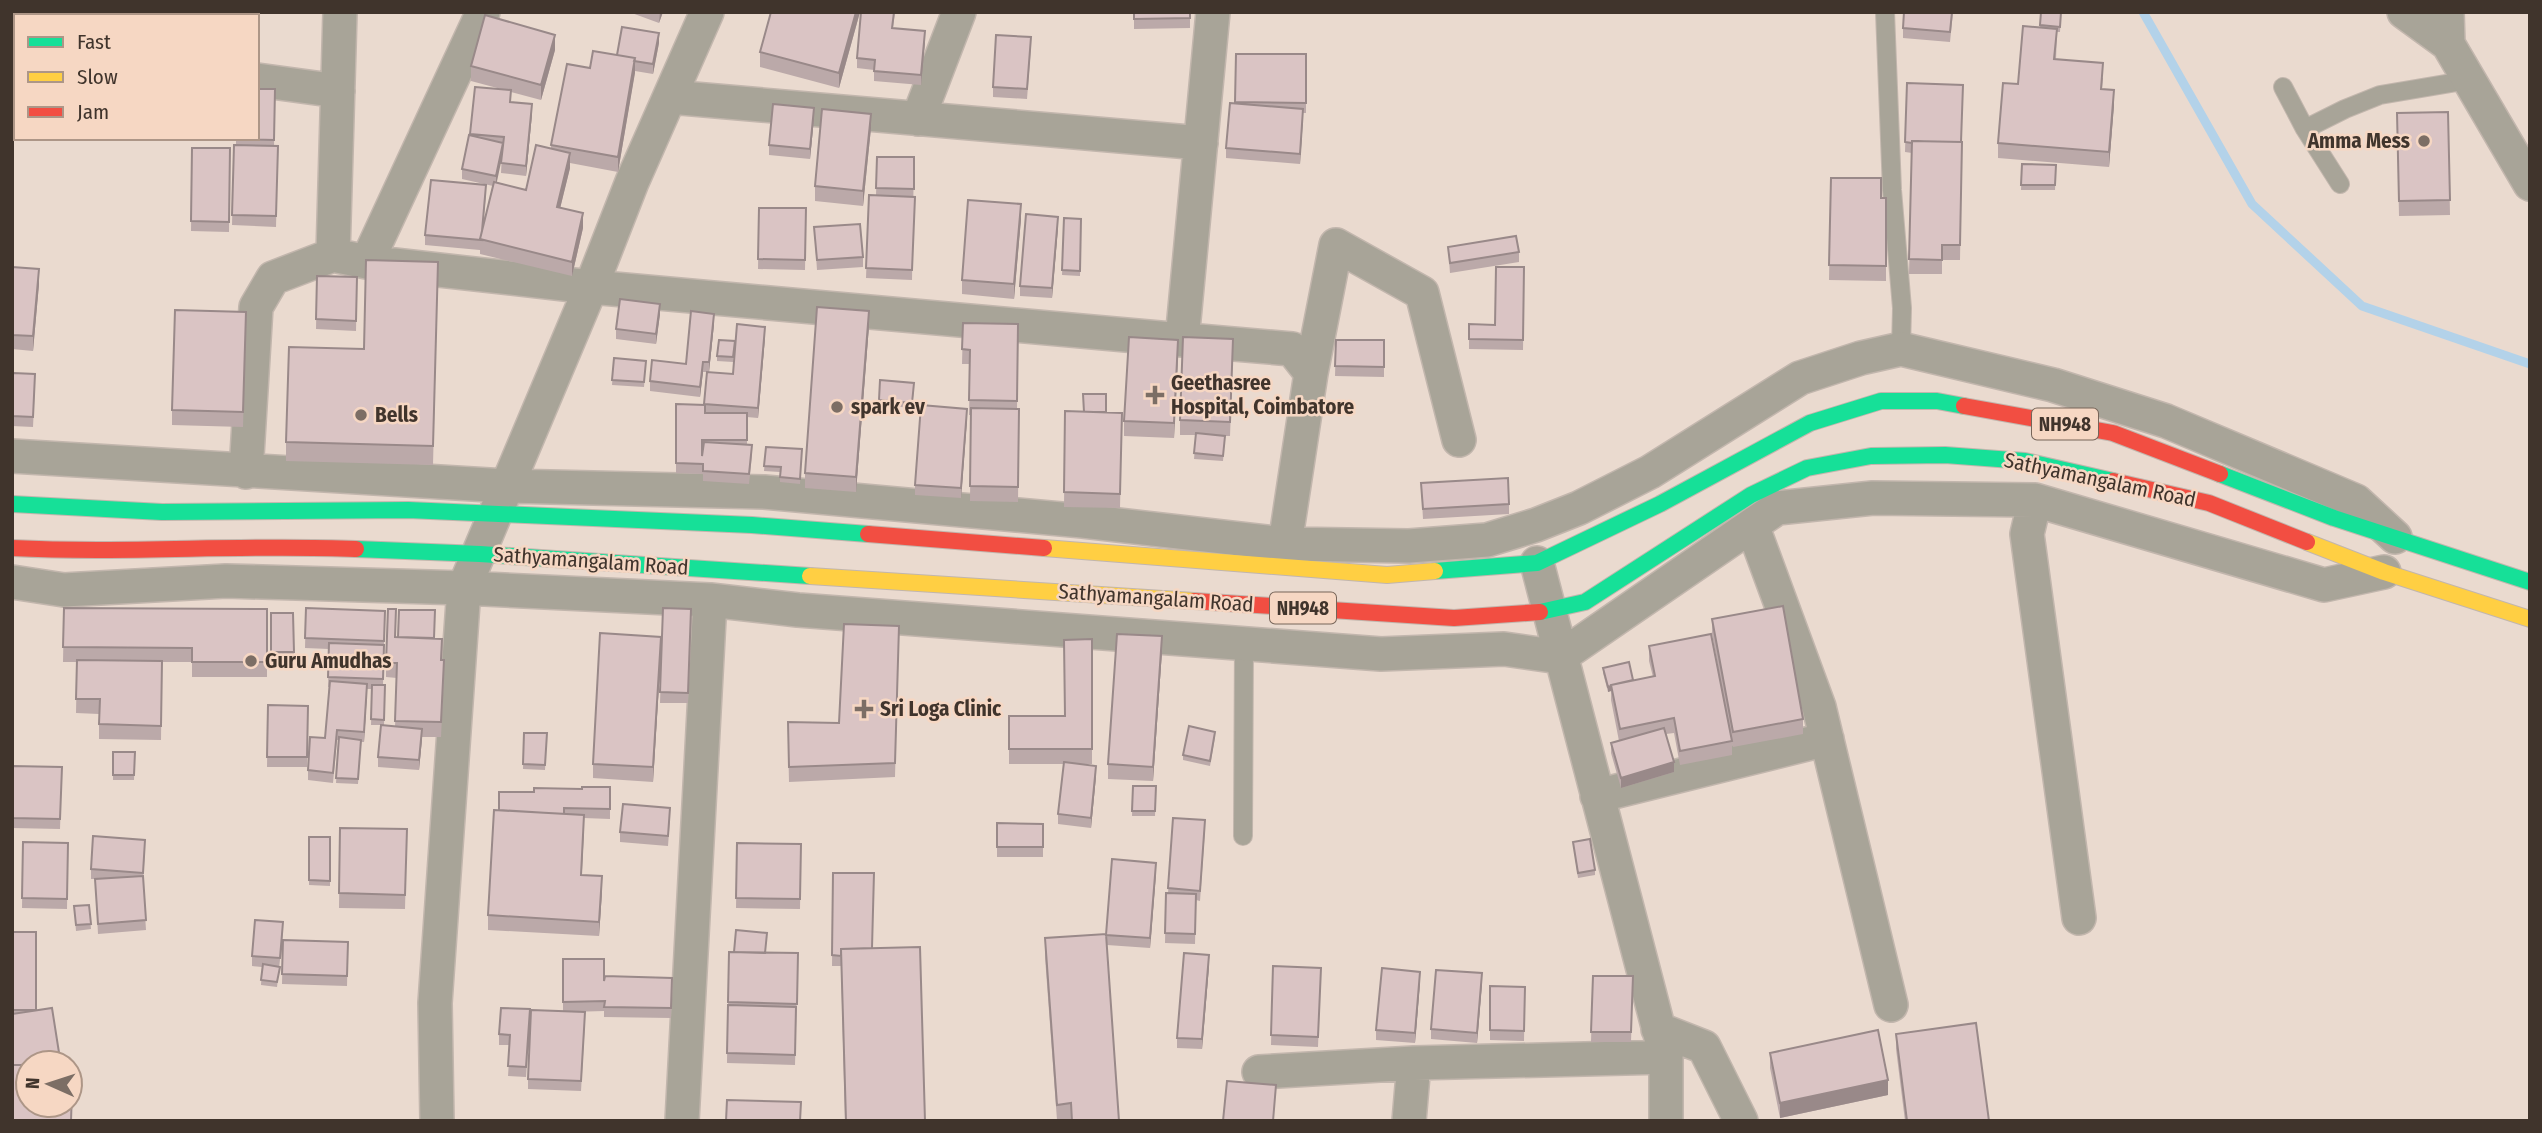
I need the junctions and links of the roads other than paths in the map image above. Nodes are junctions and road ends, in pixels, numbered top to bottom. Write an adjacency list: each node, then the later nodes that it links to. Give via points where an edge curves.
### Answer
1 (340, 12): 12 (street)
2 (483, 12): 20 (street)
3 (706, 12): 13 (street)
4 (959, 12): 14 (street)
5 (1213, 12): 16 (street)
6 (1885, 12): 23 (lane, via 1891,178 1902,308)
7 (2404, 12): 8 (street)
8 (2448, 28): 10 (street)
9 (259, 80): 12 (street)
10 (2469, 80): 15 (lane, via 2380,95); 18 (street)
11 (2283, 87): 15 (lane)
12 (338, 91): 19 (street)
13 (670, 97): 14 (street); 21 (street)
14 (918, 118): 16 (street)
15 (2305, 129): 17 (lane)
16 (1201, 143): 22 (street)
17 (2340, 184)
18 (2530, 184)
19 (333, 255): 20 (street); 27 (street, via 273,278 256,307)
20 (367, 262): 21 (street)
21 (591, 287): 22 (street); 28 (street)
22 (1182, 340): 24 (street, via 1292,349)
23 (1900, 349): 32 (street, via 2053,384 2166,421 2356,501); 33 (street, via 1800,378 1650,472 1536,525 1487,540 1422,545)
24 (1311, 373): 25 (street, via 1336,245 1422,293); 33 (street)
25 (1459, 440)
26 (12, 456): 27 (street)
27 (246, 472): 28 (street)
28 (501, 500): 30 (highway, NH948, via 408,510 162,512); 33 (street, via 764,492); 35 (street); 36 (highway, NH948, via 752,525 1387,575)
29 (2035, 500): 31 (street, via 1873,498 1777,508); 37 (street, via 2323,584); 49 (street, via 2027,534)
30 (12, 504)
31 (1752, 525): 45 (street); 46 (street)
32 (2400, 541): 36 (highway, NH948, via 2113,433 1937,401 1881,401 1810,423 1660,504); 39 (highway, NH948)
33 (1285, 544)
34 (12, 548): 35 (highway, Sathyamangalam Road / NH948, via 312,547)
35 (480, 554): 40 (street); 42 (highway, Sathyamangalam Road / NH948, via 1454,618)
36 (1537, 563): 42 (street)
37 (2384, 572): 42 (highway, Sathyamangalam Road / NH948, via 2209,503 2025,461 1871,456 1807,468 1751,495 1585,602); 43 (highway, Sathyamangalam Road / NH948)
38 (12, 582): 40 (street, via 64,590 226,581)
39 (2530, 582)
40 (464, 588): 41 (street); 54 (street, via 435,1003)
41 (710, 600): 44 (street); 55 (street)
42 (1551, 611): 45 (street)
43 (2530, 619)
44 (1244, 642): 45 (street, via 1381,654 1504,649); 48 (lane)
45 (1560, 657): 47 (street)
46 (1827, 739): 47 (street); 50 (street)
47 (1597, 796): 51 (street)
48 (1242, 836)
49 (2079, 918)
50 (1891, 1006)
51 (1662, 1043): 52 (street); 57 (street); 58 (street, via 1704,1047)
52 (1415, 1063): 53 (street); 56 (street)
53 (1259, 1072)
54 (437, 1121)
55 (682, 1121)
56 (1409, 1121)
57 (1666, 1121)
58 (1741, 1121)

